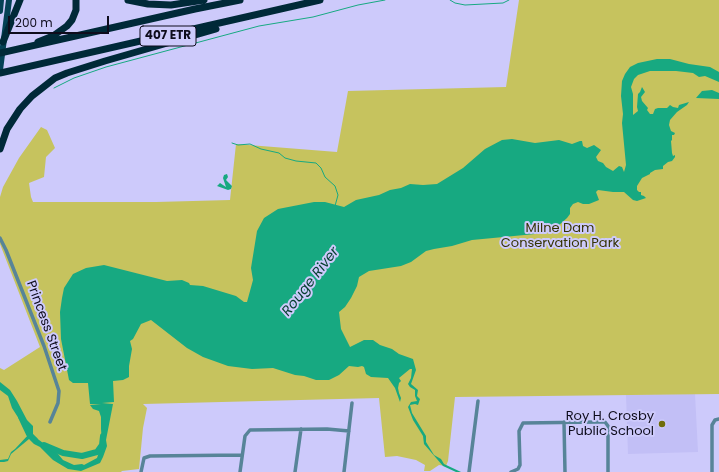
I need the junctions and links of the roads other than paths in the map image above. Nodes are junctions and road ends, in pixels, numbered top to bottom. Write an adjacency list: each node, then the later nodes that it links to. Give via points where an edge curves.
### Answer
1 (2, 0): 9 (main road)
2 (9, 0): 11 (main road)
3 (20, 0): 11 (highway)
4 (76, 0): 12 (highway, via 76,10 67,26 53,36)
5 (128, 0): 6 (highway, via 171,5)
6 (204, 0)
7 (240, 0): 12 (highway, 407 ETR)
8 (320, 0): 10 (highway, 407 ETR)
9 (0, 11)
10 (265, 13): 15 (highway, 407 ETR); 16 (highway, via 106,60 55,78 36,92 20,109 7,129)
11 (3, 42): 14 (main road)
12 (22, 49): 13 (highway, 407 ETR)
13 (0, 53)
14 (0, 70)
15 (0, 74)
16 (0, 149)
17 (0, 238): 21 (street, Princess Street, via 41,338 59,391 58,403)
18 (478, 401): 30 (street)
19 (352, 403): 24 (street)
20 (719, 419): 34 (street, via 712,425)
21 (50, 422)
22 (564, 422): 31 (street, via 523,423 520,431 520,465); 32 (street); 33 (street, via 608,424)
23 (301, 429): 24 (street); 25 (street, via 250,430 245,436); 28 (street)
24 (349, 431): 29 (street)
25 (242, 455): 26 (street, via 150,456 144,458); 27 (street)
26 (141, 472)
27 (240, 472)
28 (295, 472)
29 (344, 472)
30 (469, 472)
31 (511, 472)
32 (565, 472)
33 (608, 472)
34 (712, 472)

